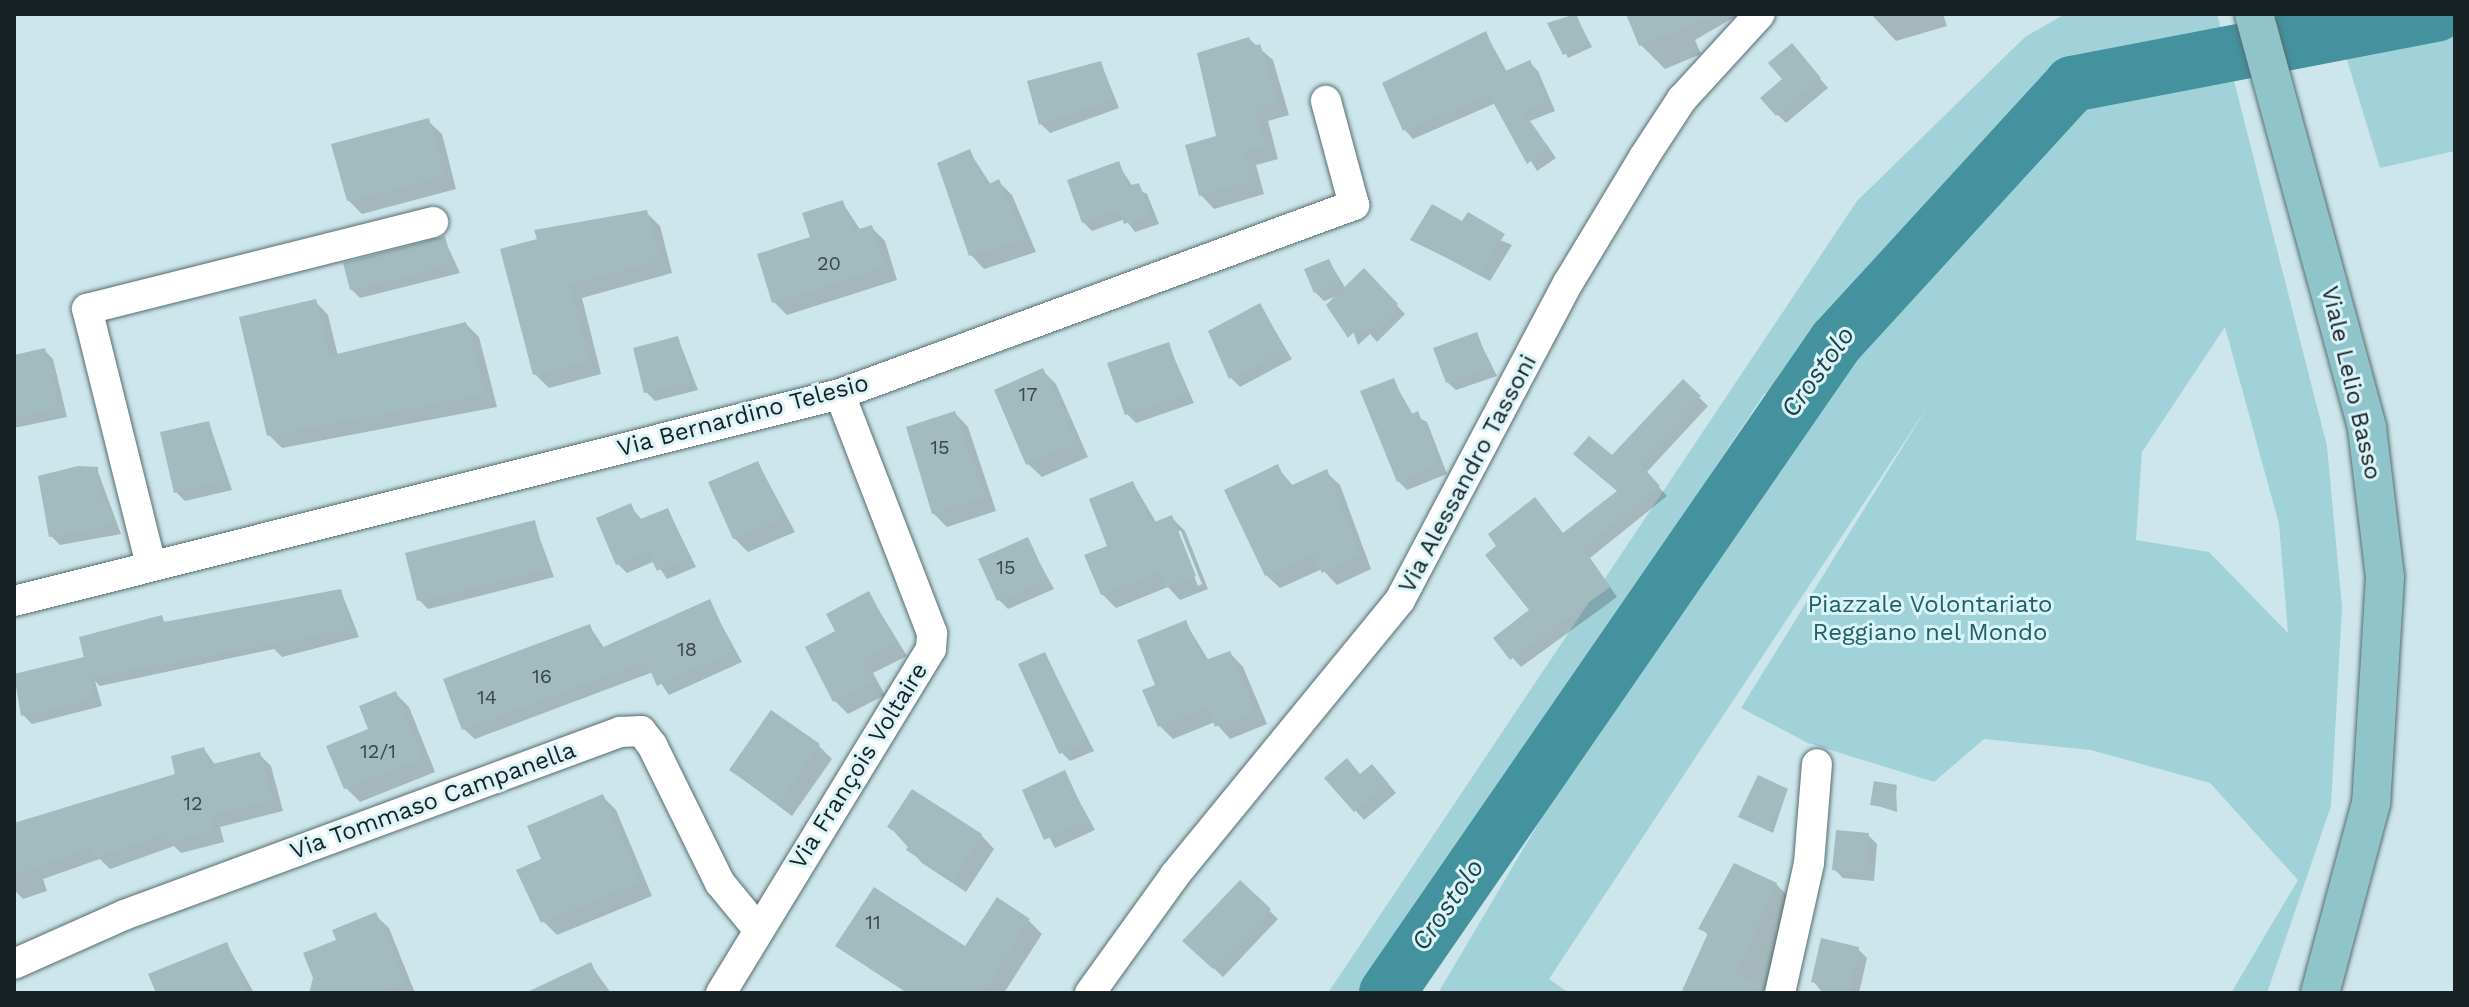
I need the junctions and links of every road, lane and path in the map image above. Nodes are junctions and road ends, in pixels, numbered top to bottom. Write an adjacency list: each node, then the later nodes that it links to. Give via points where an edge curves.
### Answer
1 (1760, 14): 12 (street, Via Alessandro Tassoni, via 1682,99 1644,157 1568,283 1400,600 1175,875)
2 (2254, 14): 14 (main road, Viale Lelio Basso, via 2367,428 2385,577 2371,803)
3 (1326, 101): 5 (street, Via Bernardino Telesio, via 1354,205)
4 (433, 222): 6 (street, via 87,309)
5 (840, 394): 6 (street, Via Bernardino Telesio); 9 (street, Via François Voltaire, via 932,633 931,649)
6 (151, 565): 7 (street, Via Bernardino Telesio)
7 (14, 601)
8 (1817, 764): 13 (street, via 1809,863)
9 (757, 928): 10 (street, Via Tommaso Campanella, via 720,883 652,745 641,731 620,732 124,915); 11 (street, Via François Voltaire)
10 (14, 964)
11 (721, 993)
12 (1090, 993)
13 (1780, 993)
14 (2320, 993)

